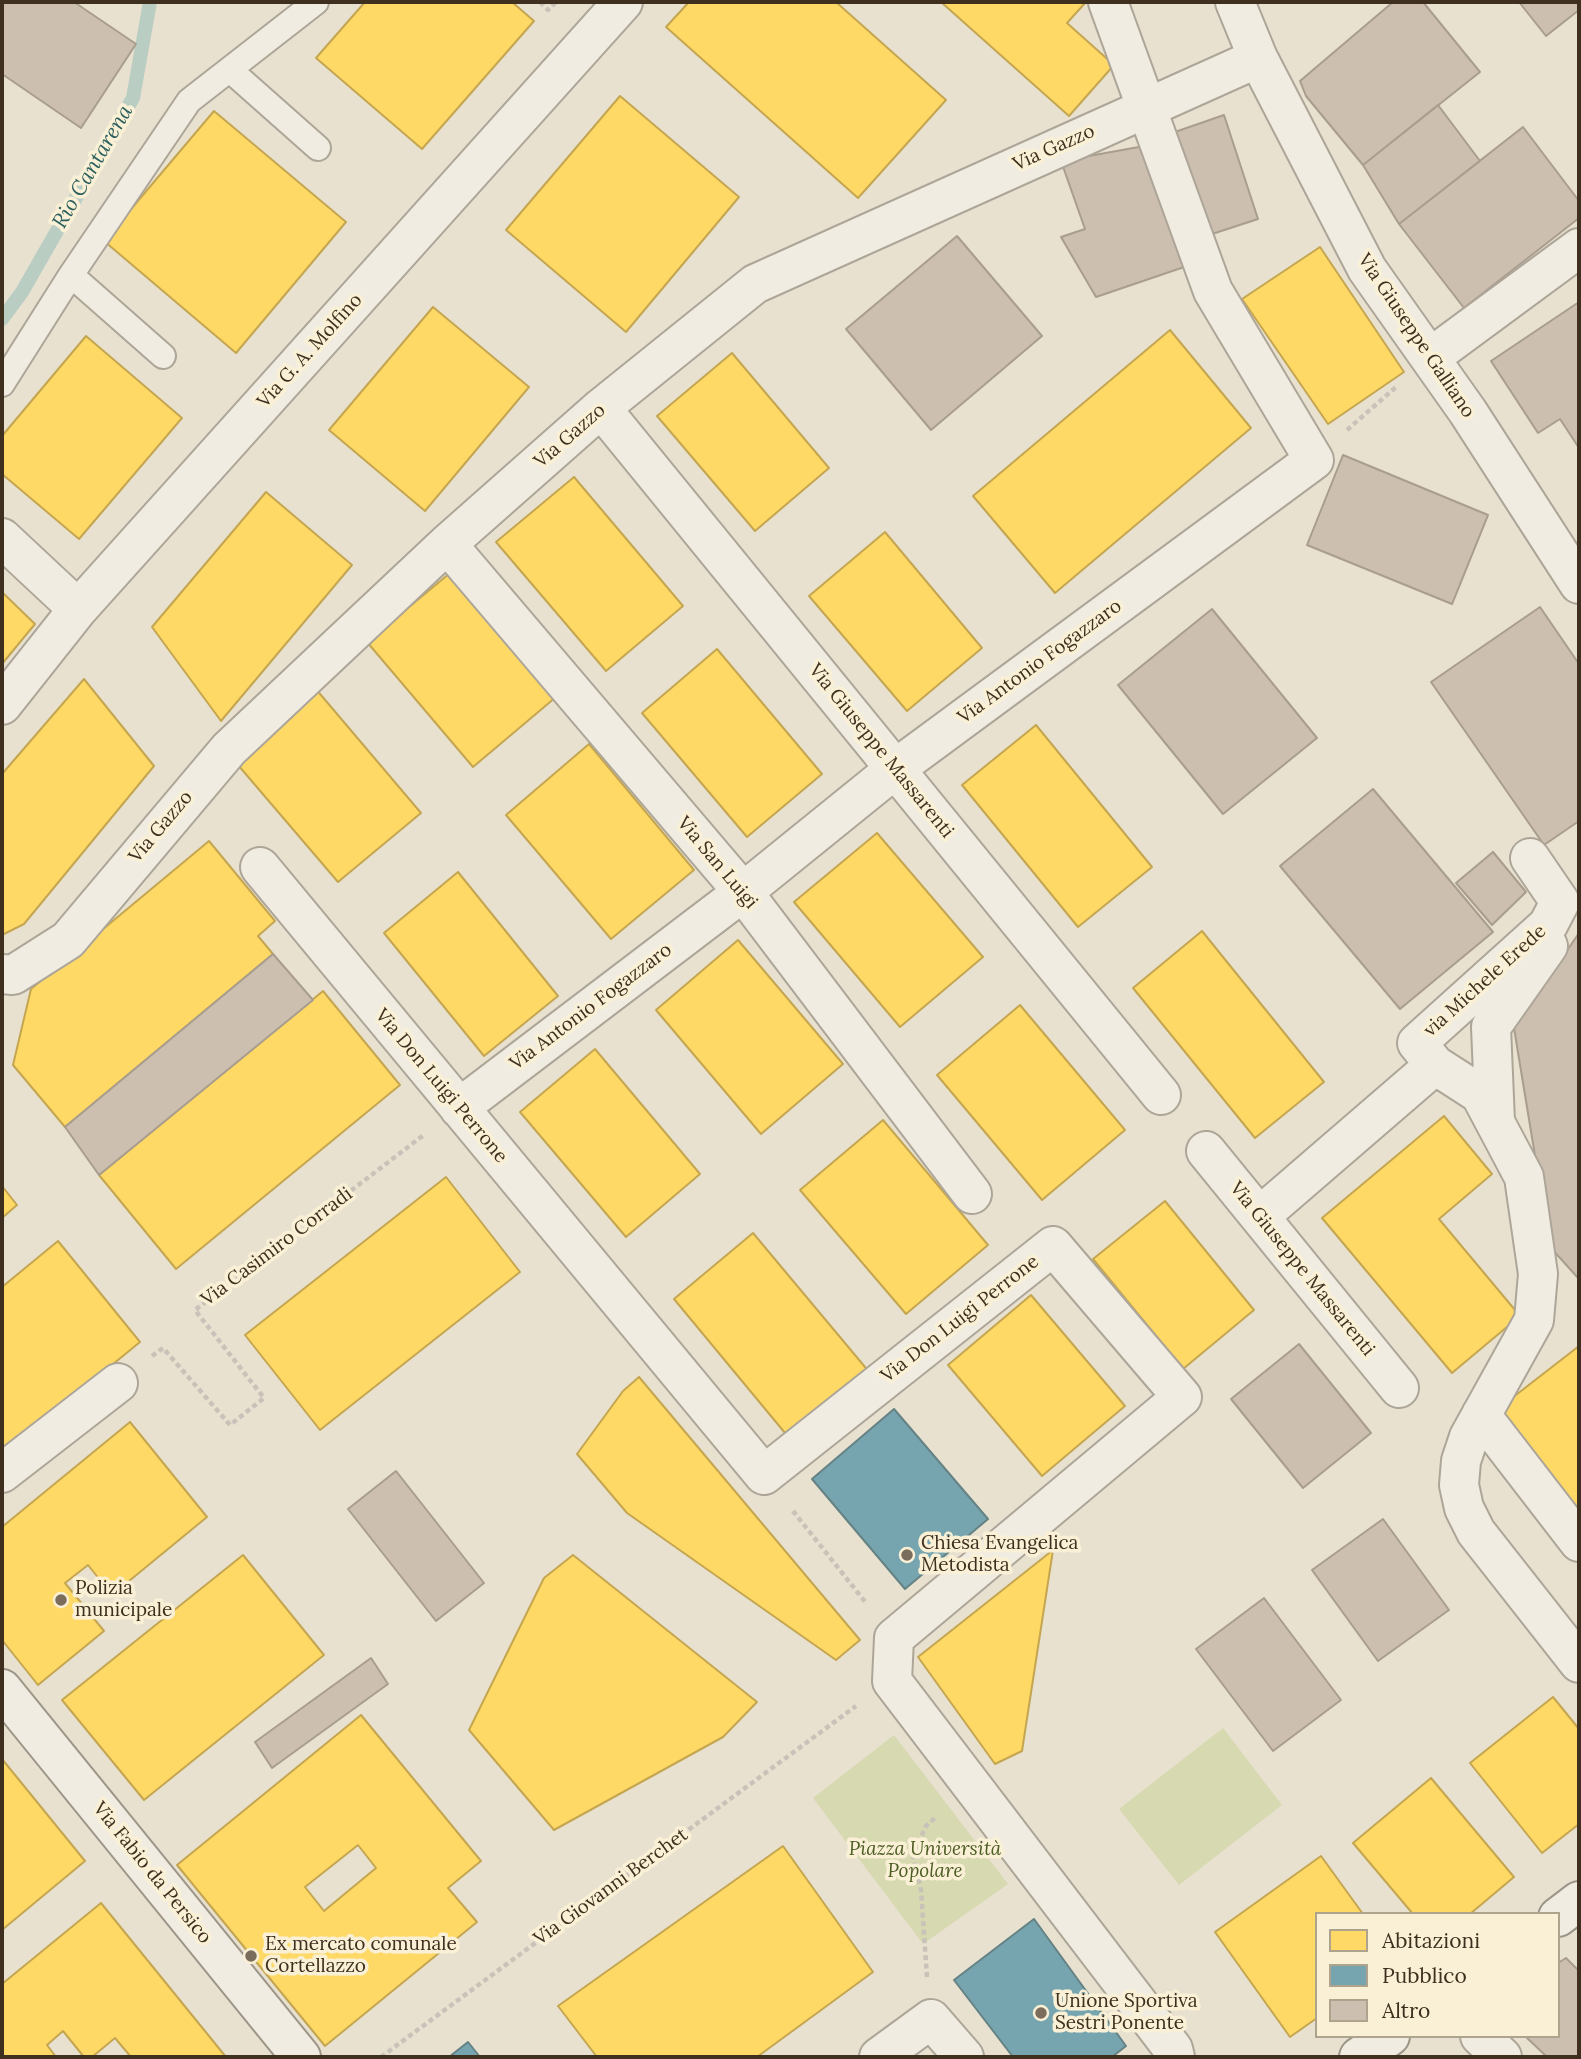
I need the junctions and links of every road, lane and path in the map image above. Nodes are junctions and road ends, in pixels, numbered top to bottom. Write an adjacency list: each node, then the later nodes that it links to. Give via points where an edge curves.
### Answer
1 (316, 2): 8 (lane)
2 (540, 2): 3 (path, via 548,10)
3 (556, 2)
4 (623, 2): 21 (street, Via G. A. Molfino)
5 (1108, 2): 9 (street)
6 (1235, 2): 7 (street, Via Giuseppe Galliano)
7 (1258, 58): 9 (street, Via Gazzo); 14 (street, Via Giuseppe Galliano, via 1367,269)
8 (230, 70): 10 (lane); 12 (lane, via 189,101)
9 (1146, 106): 16 (street, Via Gazzo, via 755,284); 17 (street, via 1213,291)
10 (318, 148)
11 (1579, 248): 14 (street)
12 (71, 275): 13 (lane); 15 (lane)
13 (163, 356)
14 (1431, 356): 17 (path); 20 (street, Via Giuseppe Galliano)
15 (2, 384)
16 (601, 408): 19 (street, Via Gazzo); 23 (street, Via Giuseppe Massarenti)
17 (1314, 460): 23 (street, Via Antonio Fogazzaro)
18 (2, 538): 21 (street)
19 (447, 544): 26 (street, Via San Luigi); 28 (street, Via Gazzo, via 229,749 68,940 13,975)
20 (1579, 584)
21 (78, 609): 22 (street, Via G. A. Molfino)
22 (2, 705)
23 (895, 769): 26 (street, Via Antonio Fogazzaro); 30 (street, Via Giuseppe Massarenti)
24 (1530, 858): 29 (street, via Michele Erede, via 1560,902 1548,925 1417,1043)
25 (260, 867): 31 (street, Via Don Luigi Perrone)
26 (743, 892): 31 (street, Via Antonio Fogazzaro); 34 (street, Via San Luigi)
27 (1579, 901): 32 (street, via Michele Erede, via 1491,1027)
28 (2, 974)
29 (1435, 1065): 32 (street, via Michele Erede, via 1480,1094); 35 (street, via Michele Erede)
30 (1161, 1095)
31 (459, 1108): 36 (path, Via Casimiro Corradi, via 195,1310 264,1398 230,1426 163,1348); 40 (street, Via Don Luigi Perrone)
32 (1495, 1122): 38 (street, via Michele Erede, via 1524,1177 1538,1274 1534,1320)
33 (1206, 1151): 35 (street, Via Giuseppe Massarenti)
34 (972, 1194)
35 (1260, 1216): 37 (street, Via Giuseppe Massarenti)
36 (118, 1383): 39 (street)
37 (1399, 1388)
38 (1481, 1415): 41 (street); 43 (street, via Michele Erede, via 1461,1461 1459,1485 1464,1508 1483,1542)
39 (2, 1473)
40 (764, 1475): 42 (path); 42 (street, Via Don Luigi Perrone, via 1053,1246 1182,1397)
41 (1579, 1542)
42 (894, 1638): 46 (street, via 892,1681)
43 (1579, 1663)
44 (2, 1689): 52 (street, Via Fabio da Persico)
45 (841, 1718): 53 (path, Via Giovanni Berchet)
46 (972, 1785): 49 (path, via 926,1826 914,1855); 56 (street)
47 (1579, 1902): 48 (street)
48 (1560, 1916)
49 (931, 2019): 54 (street); 55 (street)
50 (1387, 2038): 57 (street)
51 (1482, 2038): 58 (street)
52 (301, 2057)
53 (381, 2057)
54 (879, 2057)
55 (964, 2057)
56 (1175, 2057)
57 (1359, 2057)
58 (1502, 2057)

